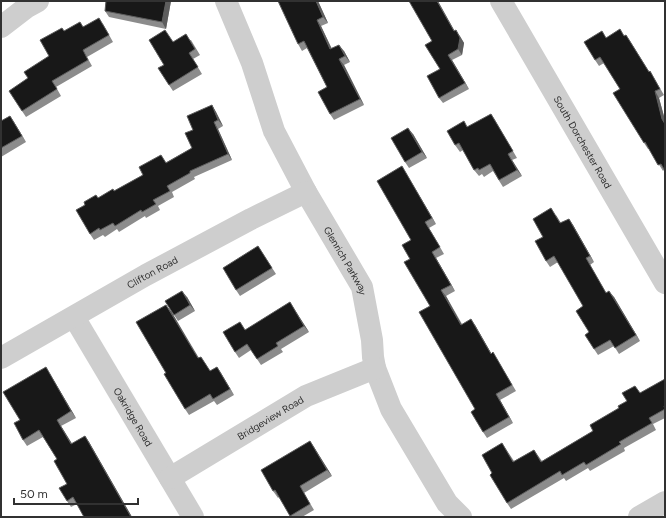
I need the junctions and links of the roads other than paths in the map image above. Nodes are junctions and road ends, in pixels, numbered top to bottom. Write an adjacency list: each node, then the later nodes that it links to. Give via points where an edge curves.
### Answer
1 (38, 1): 4 (street)
2 (226, 1): 5 (street, Glenrich Parkway, via 252,63 274,131)
3 (501, 1): 6 (street, South Dorchester Road)
4 (1, 26)
5 (306, 192): 7 (street, Clifton Road, via 160,268); 9 (street, Glenrich Parkway, via 362,287)
6 (665, 283)
7 (74, 317): 8 (street, Clifton Road); 10 (street, Oakridge Road)
8 (1, 358)
9 (375, 368): 10 (street, Bridgeview Road, via 306,396); 13 (street, Glenrich Parkway, via 391,409 447,503)
10 (170, 478): 12 (street, Oakridge Road)
11 (665, 502): 14 (street)
12 (193, 517)
13 (461, 517)
14 (639, 517)

